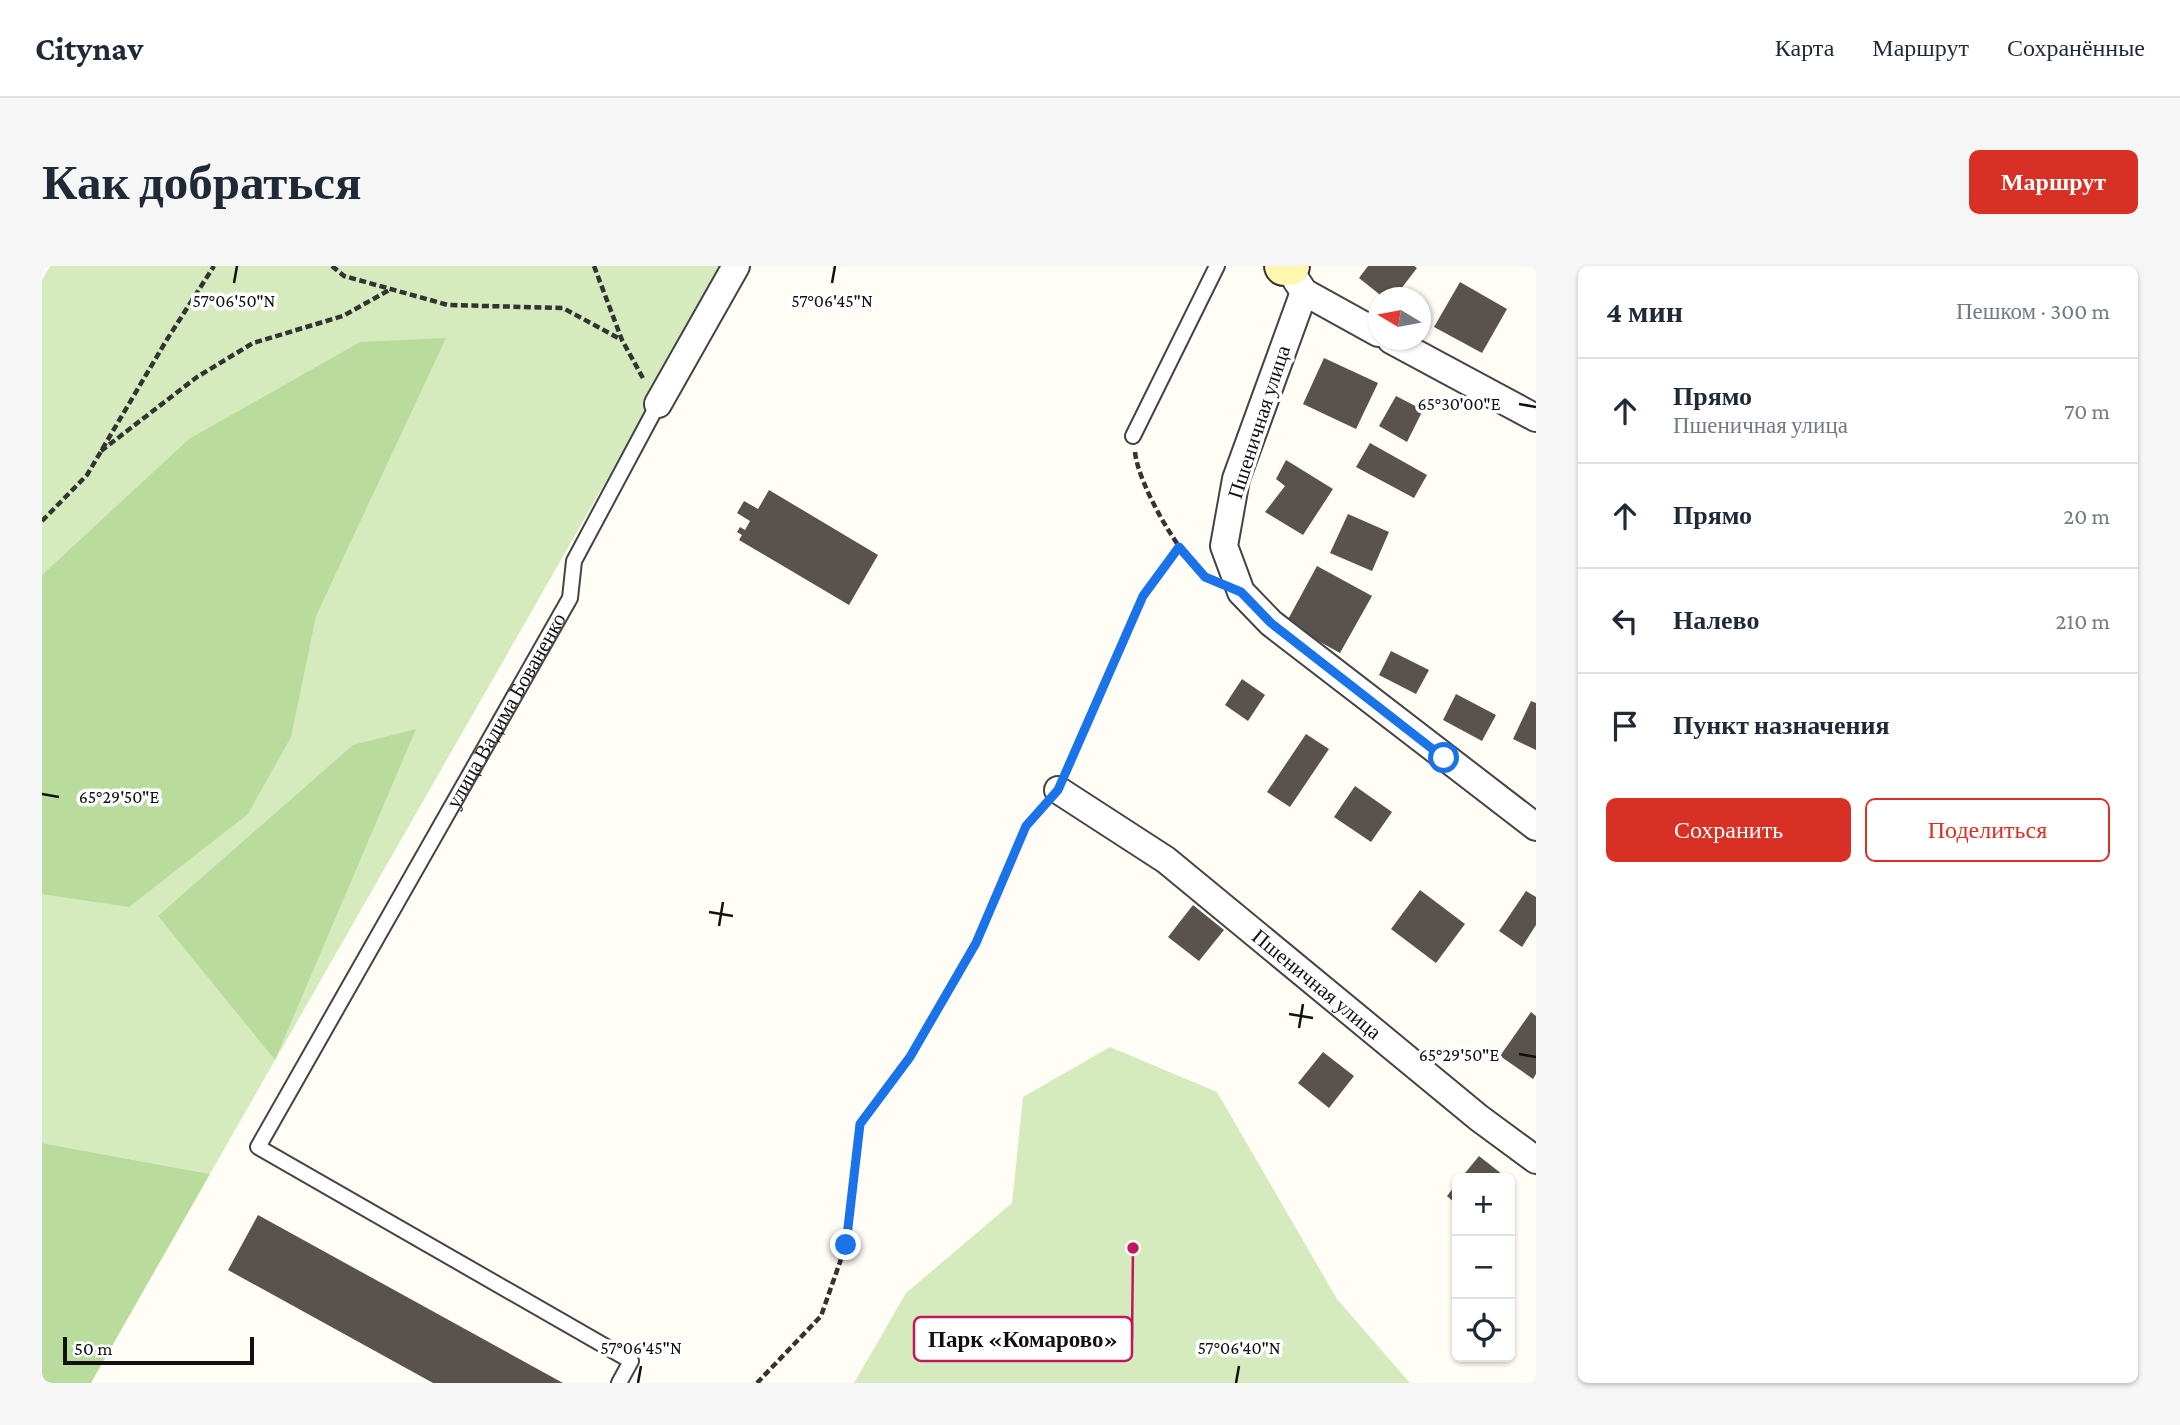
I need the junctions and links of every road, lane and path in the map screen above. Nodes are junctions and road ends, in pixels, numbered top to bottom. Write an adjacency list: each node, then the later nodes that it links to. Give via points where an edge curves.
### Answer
1 (214, 266): 14 (path)
2 (332, 266): 7 (path, via 344,276)
3 (594, 266): 9 (path)
4 (736, 266): 11 (street, улица Вадима Бованенко)
5 (1217, 266): 13 (lane)
6 (1291, 273): 8 (street); 17 (street, Пшеничная улица, via 1236,479 1224,546)
7 (391, 289): 9 (path, via 448,305 563,308); 14 (path, via 343,316 253,343 197,377)
8 (1368, 326)
9 (622, 340): 11 (path)
10 (1410, 350): 12 (street)
11 (658, 404): 21 (lane, улица Вадима Бованенко, via 574,561 570,598 258,1147 631,1361)
12 (1536, 418)
13 (1133, 436): 16 (path, via 1136,463)
14 (101, 451): 15 (path, via 87,475)
15 (42, 521)
16 (1179, 547): 17 (path, via 1205,577); 18 (path, via 1143,596)
17 (1241, 592): 19 (street, Пшеничная улица, via 1282,632)
18 (1058, 790): 20 (street, Пшеничная улица, via 1166,860); 22 (path, via 1026,826 976,943 910,1057 860,1124 846,1245 821,1316)
19 (1536, 827)
20 (1536, 1160)
21 (619, 1383)
22 (757, 1383)

